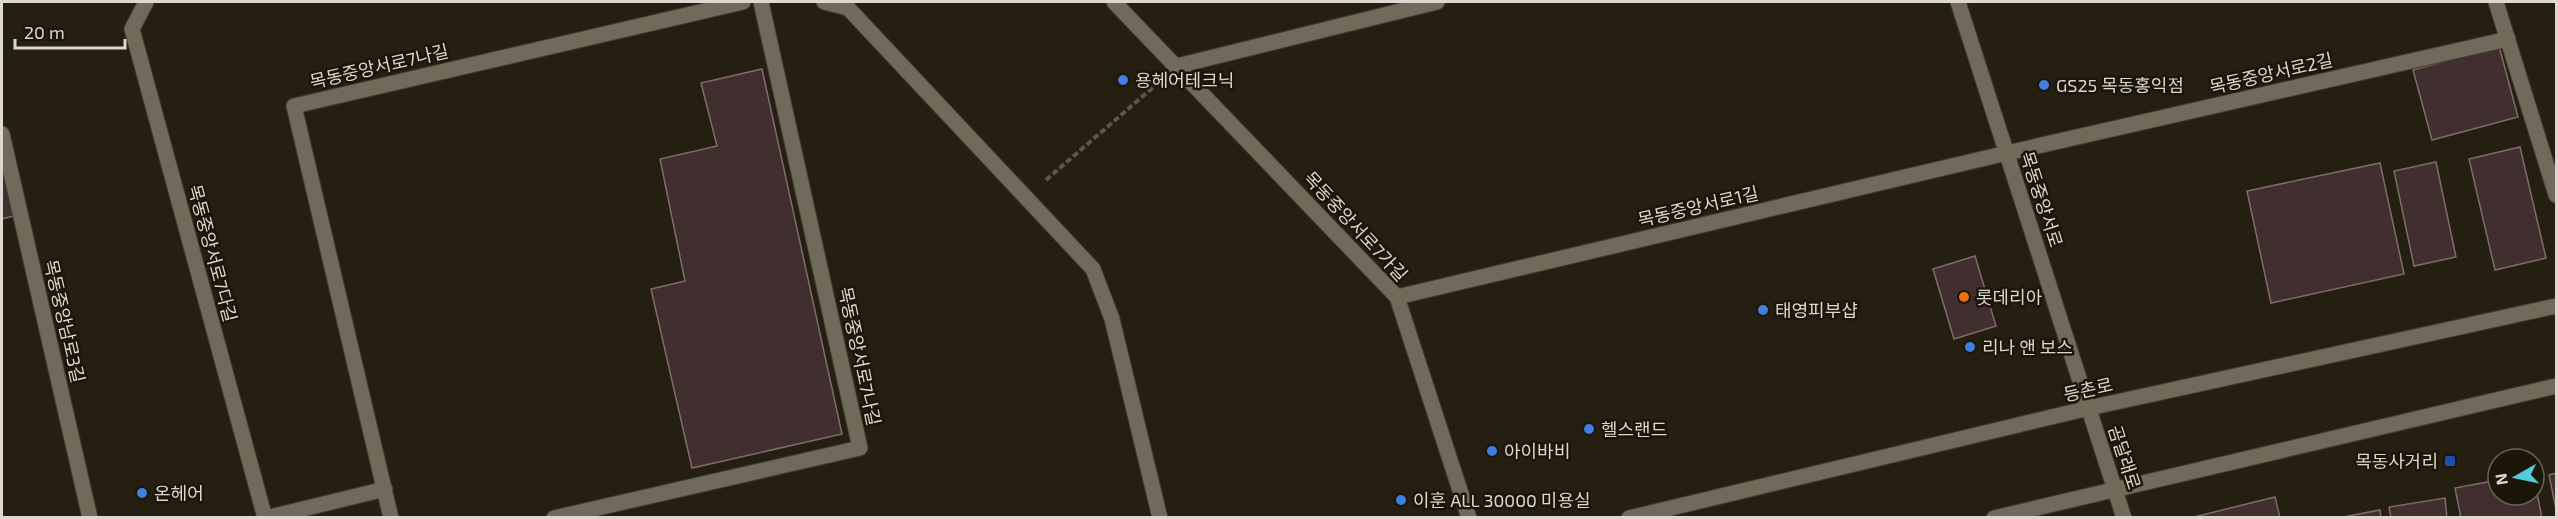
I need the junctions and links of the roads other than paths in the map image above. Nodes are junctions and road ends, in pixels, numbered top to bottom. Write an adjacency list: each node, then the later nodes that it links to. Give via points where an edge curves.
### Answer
1 (146, 2): 21 (street, 목동중앙서로7다길, via 132,29)
2 (744, 2): 18 (street, 목동중앙서로7나길, via 294,106)
3 (761, 2): 23 (street, 목동중앙서로7나길, via 860,448)
4 (824, 2): 24 (street, via 848,8 1093,269 1112,319)
5 (1114, 2): 10 (street, 목동중앙서로7가길)
6 (1437, 2): 10 (street)
7 (1958, 2): 12 (street, 목동중앙서로)
8 (2496, 2): 9 (street)
9 (2508, 39): 12 (street, 목동중앙서로2길); 13 (street)
10 (1177, 66): 14 (street, 목동중앙서로7가길)
11 (2, 134): 20 (street, 목동중앙남로3길)
12 (2007, 153): 14 (street, 목동중앙서로1길); 17 (street, 목동중앙서로)
13 (2556, 195)
14 (1397, 297): 25 (street, 목동중앙서로7가길)
15 (2556, 306): 17 (street, 등촌로)
16 (2556, 386): 19 (street)
17 (2089, 408): 19 (street, 곰달래로); 26 (street, 등촌로)
18 (385, 489): 21 (street); 22 (street, 목동중앙서로7나길)
19 (2115, 490): 27 (street); 28 (street, 곰달래로)
20 (90, 518)
21 (265, 518)
22 (391, 518)
23 (554, 518)
24 (1160, 518)
25 (1469, 518)
26 (1629, 518)
27 (1994, 518)
28 (2124, 518)

